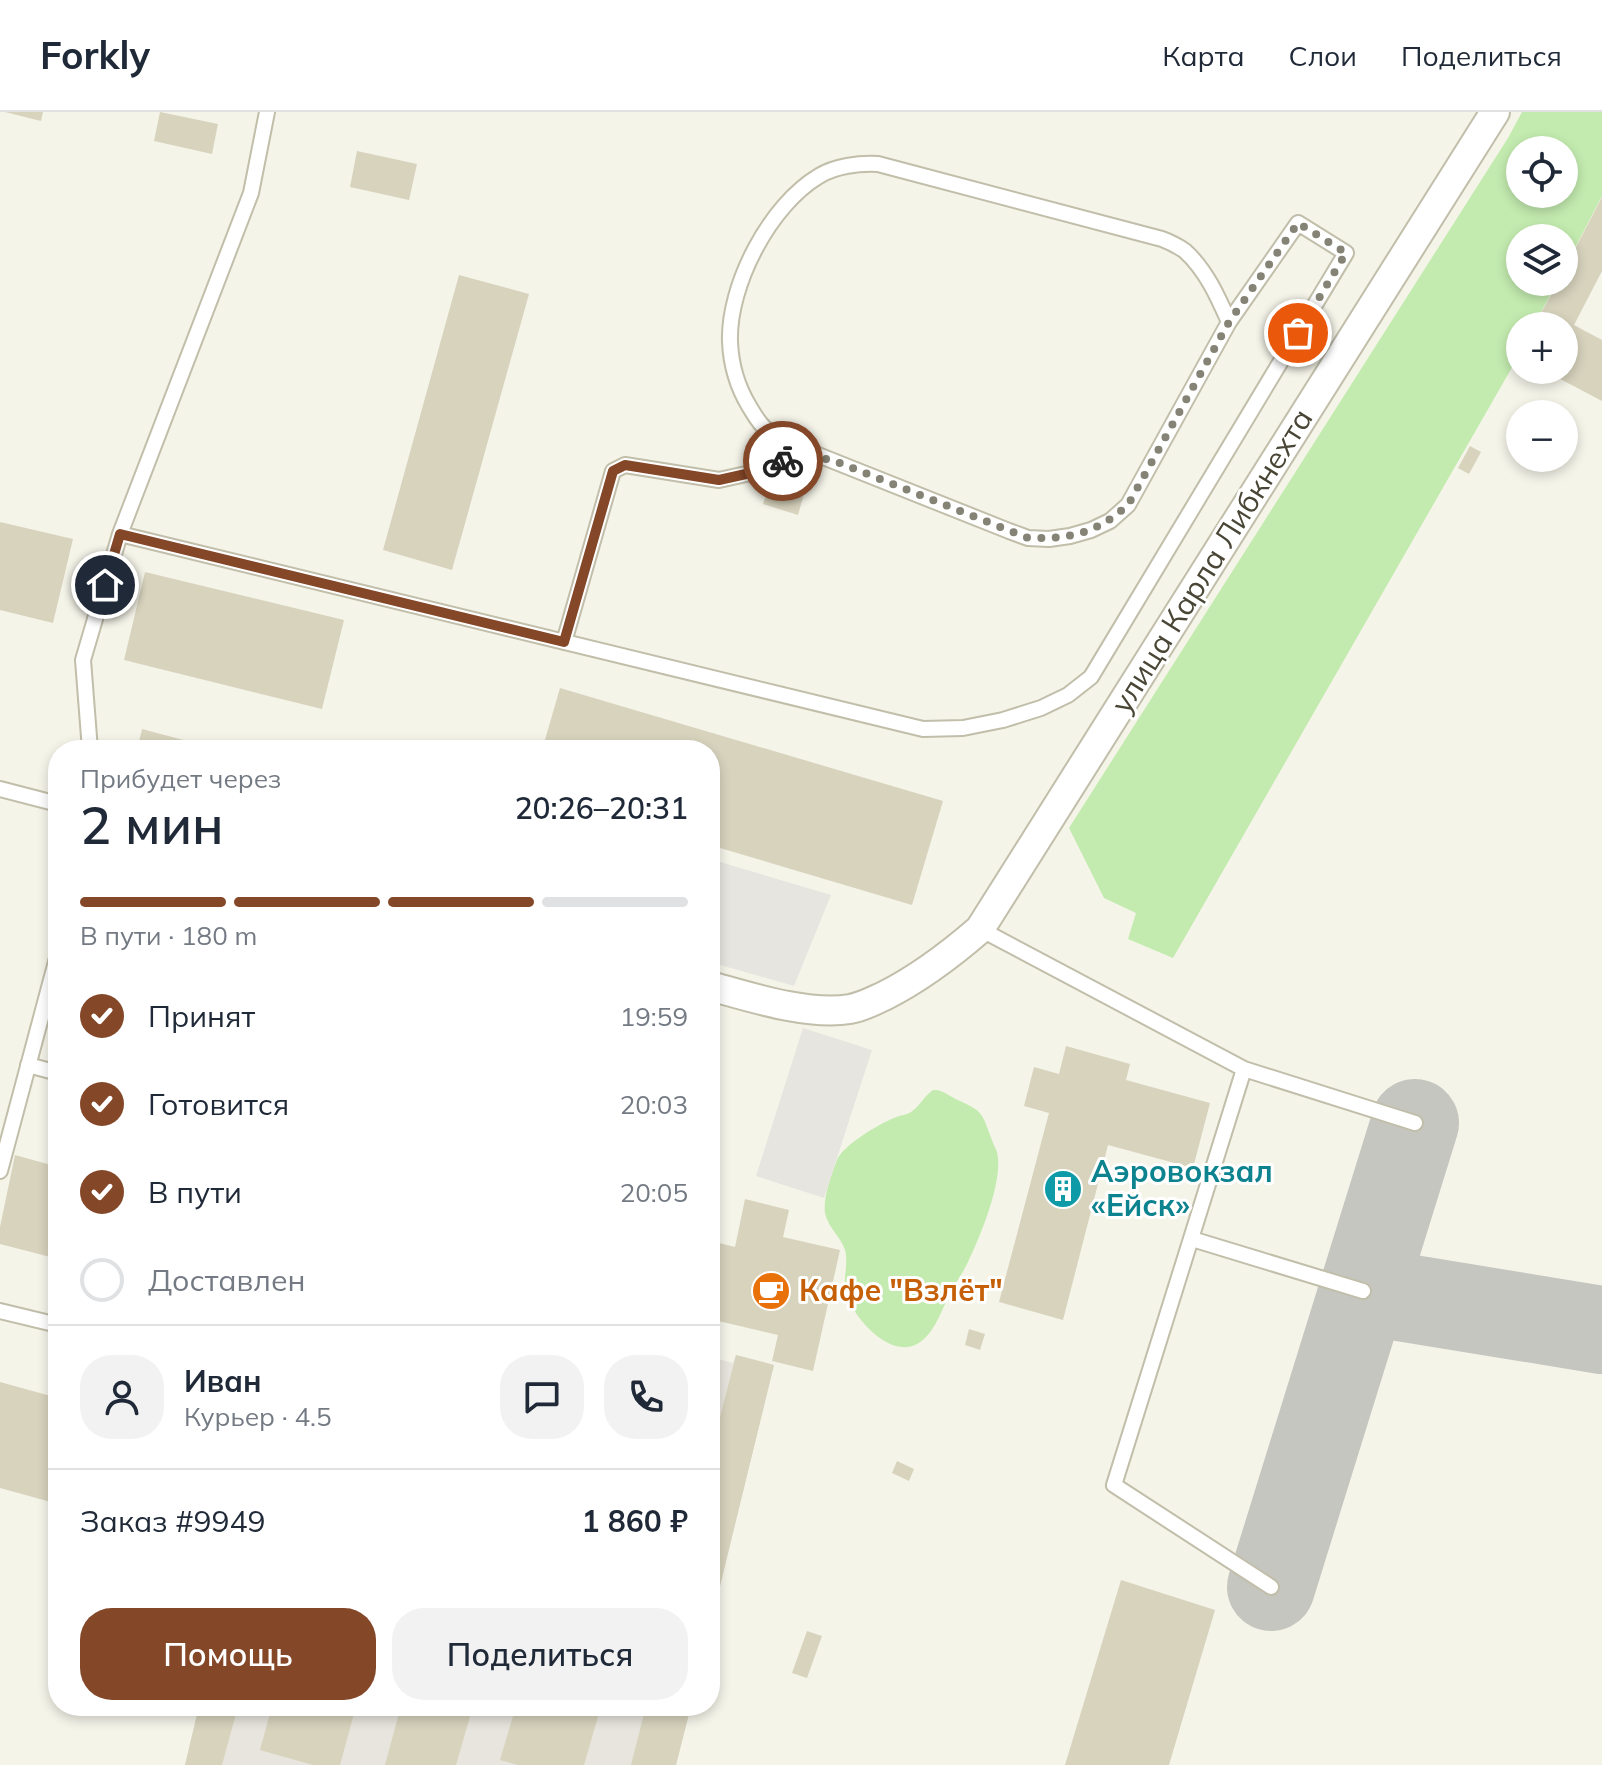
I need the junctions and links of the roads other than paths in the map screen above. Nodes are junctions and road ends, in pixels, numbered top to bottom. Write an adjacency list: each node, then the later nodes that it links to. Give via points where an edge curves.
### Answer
1 (267, 112): 5 (lane, via 251,193)
2 (1495, 112): 10 (street, улица Карла Либкнехта)
3 (1229, 322): 4 (lane, via 1128,505 1091,530 1028,538); 4 (lane, via 1199,266 1162,239 878,164 821,174 798,191 761,237 737,297 730,340 737,381 754,415 788,443); 6 (lane, via 1298,223 1346,253 1091,677 1041,708 963,728 923,729)
4 (830, 459): 6 (lane, via 770,463 719,480 625,465 613,471)
5 (120, 534): 6 (lane); 7 (lane, via 83,660)
6 (564, 642)
7 (89, 740)
8 (0, 789): 9 (lane)
9 (48, 801)
10 (980, 929): 11 (street, улица Карла Либкнехта, via 918,978 850,1009 808,1009); 14 (lane)
11 (720, 989)
12 (48, 991): 13 (lane)
13 (28, 1065): 15 (lane); 17 (lane)
14 (1244, 1069): 16 (lane); 18 (lane)
15 (48, 1070)
16 (1415, 1123)
17 (0, 1171)
18 (1192, 1239): 19 (lane); 22 (lane, via 1114,1485)
19 (1363, 1291)
20 (0, 1311): 21 (lane)
21 (48, 1323)
22 (1271, 1587)

